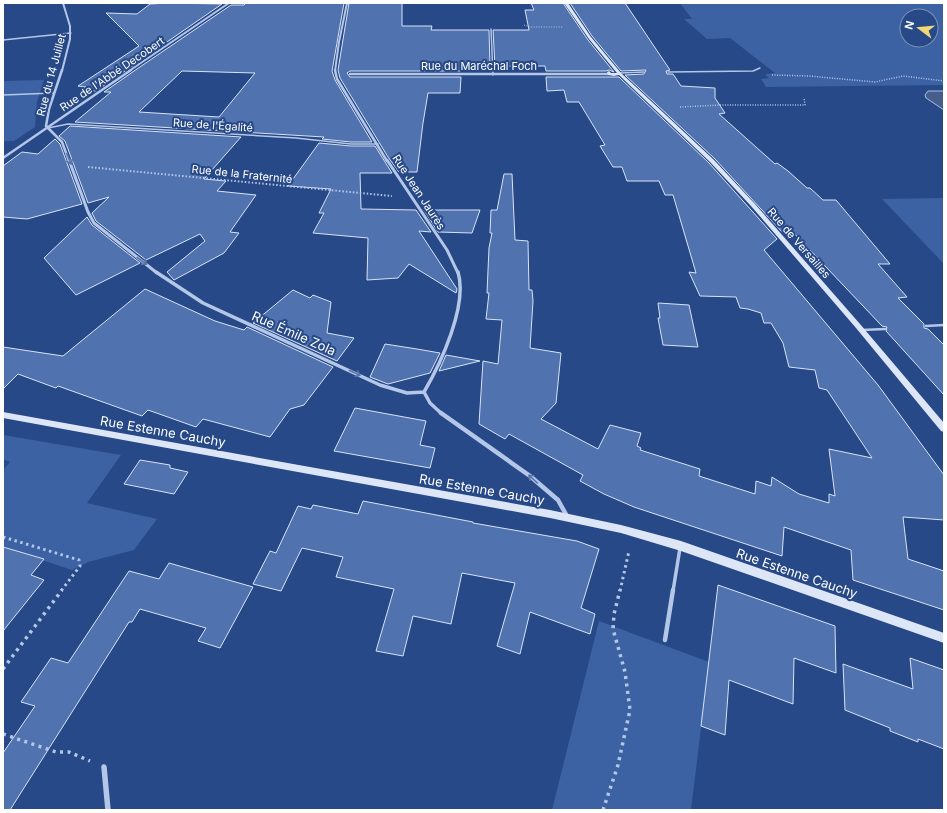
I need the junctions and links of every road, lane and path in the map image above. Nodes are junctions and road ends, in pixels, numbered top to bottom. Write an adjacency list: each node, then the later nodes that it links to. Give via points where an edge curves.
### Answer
1 (63, 3): 8 (street, Rue du 14 Juillet)
2 (229, 3): 24 (street, Rue de l'Abbé Decobert)
3 (347, 3): 25 (street, Rue Jean Jaurès, via 339,42 336,76)
4 (566, 3): 6 (street, Rue de Versailles)
5 (524, 24): 6 (path, via 530,27)
6 (581, 27): 10 (street, Rue de Versailles)
7 (491, 28): 18 (lane)
8 (71, 33): 9 (lane); 20 (street, Rue du 14 Juillet)
9 (3, 40)
10 (609, 61): 15 (street); 17 (street, Rue de Versailles)
11 (760, 68): 12 (lane)
12 (753, 71): 14 (lane); 19 (path, via 768,75 875,82 903,76)
13 (644, 72): 17 (lane)
14 (668, 72)
15 (609, 73): 17 (street); 18 (street, Rue du Maréchal Foch)
16 (350, 74): 18 (street, Rue du Maréchal Foch)
17 (618, 74): 23 (street, Rue de Versailles)
18 (493, 75)
19 (944, 81)
20 (54, 93): 21 (lane); 24 (street, Rue du 14 Juillet, via 47,117)
21 (3, 95)
22 (804, 98): 23 (path, via 805,105)
23 (655, 108): 31 (street, Rue de Versailles, via 732,182)
24 (48, 128): 25 (lane, Rue de l'Égalité, via 68,124); 26 (street, Rue de l'Abbé Decobert); 27 (street, Rue Émile Zola, one-way to 27, via 62,142)
25 (378, 144): 28 (street, Rue Jean Jaurès)
26 (3, 158)
27 (72, 166): 28 (path, Rue de la Fraternité); 33 (street, Rue Émile Zola, one-way to 33, via 94,223 186,293 228,316 380,385 407,393)
28 (410, 197): 33 (street, Rue Jean Jaurès, via 453,261 460,276 458,305 449,338 438,368)
29 (944, 325): 30 (lane)
30 (926, 326)
31 (861, 330): 32 (lane); 35 (street, Rue de Versailles)
32 (885, 330)
33 (424, 392): 36 (street, one-way to 33, via 558,500 524,472 438,412)
34 (3, 415): 36 (street, Rue Estenne Cauchy)
35 (944, 429)
36 (568, 518): 38 (street, Rue Estenne Cauchy, via 621,529)
37 (3, 537): 42 (path, via 79,560 80,566)
38 (681, 546): 40 (street, Rue Estenne Cauchy); 41 (lane)
39 (624, 549): 46 (path, via 630,551 614,614 613,629 625,672 630,710 618,765)
40 (944, 638)
41 (665, 640)
42 (3, 669)
43 (3, 734): 44 (path, via 56,752 69,752)
44 (104, 767): 45 (street)
45 (108, 810)
46 (603, 810)

